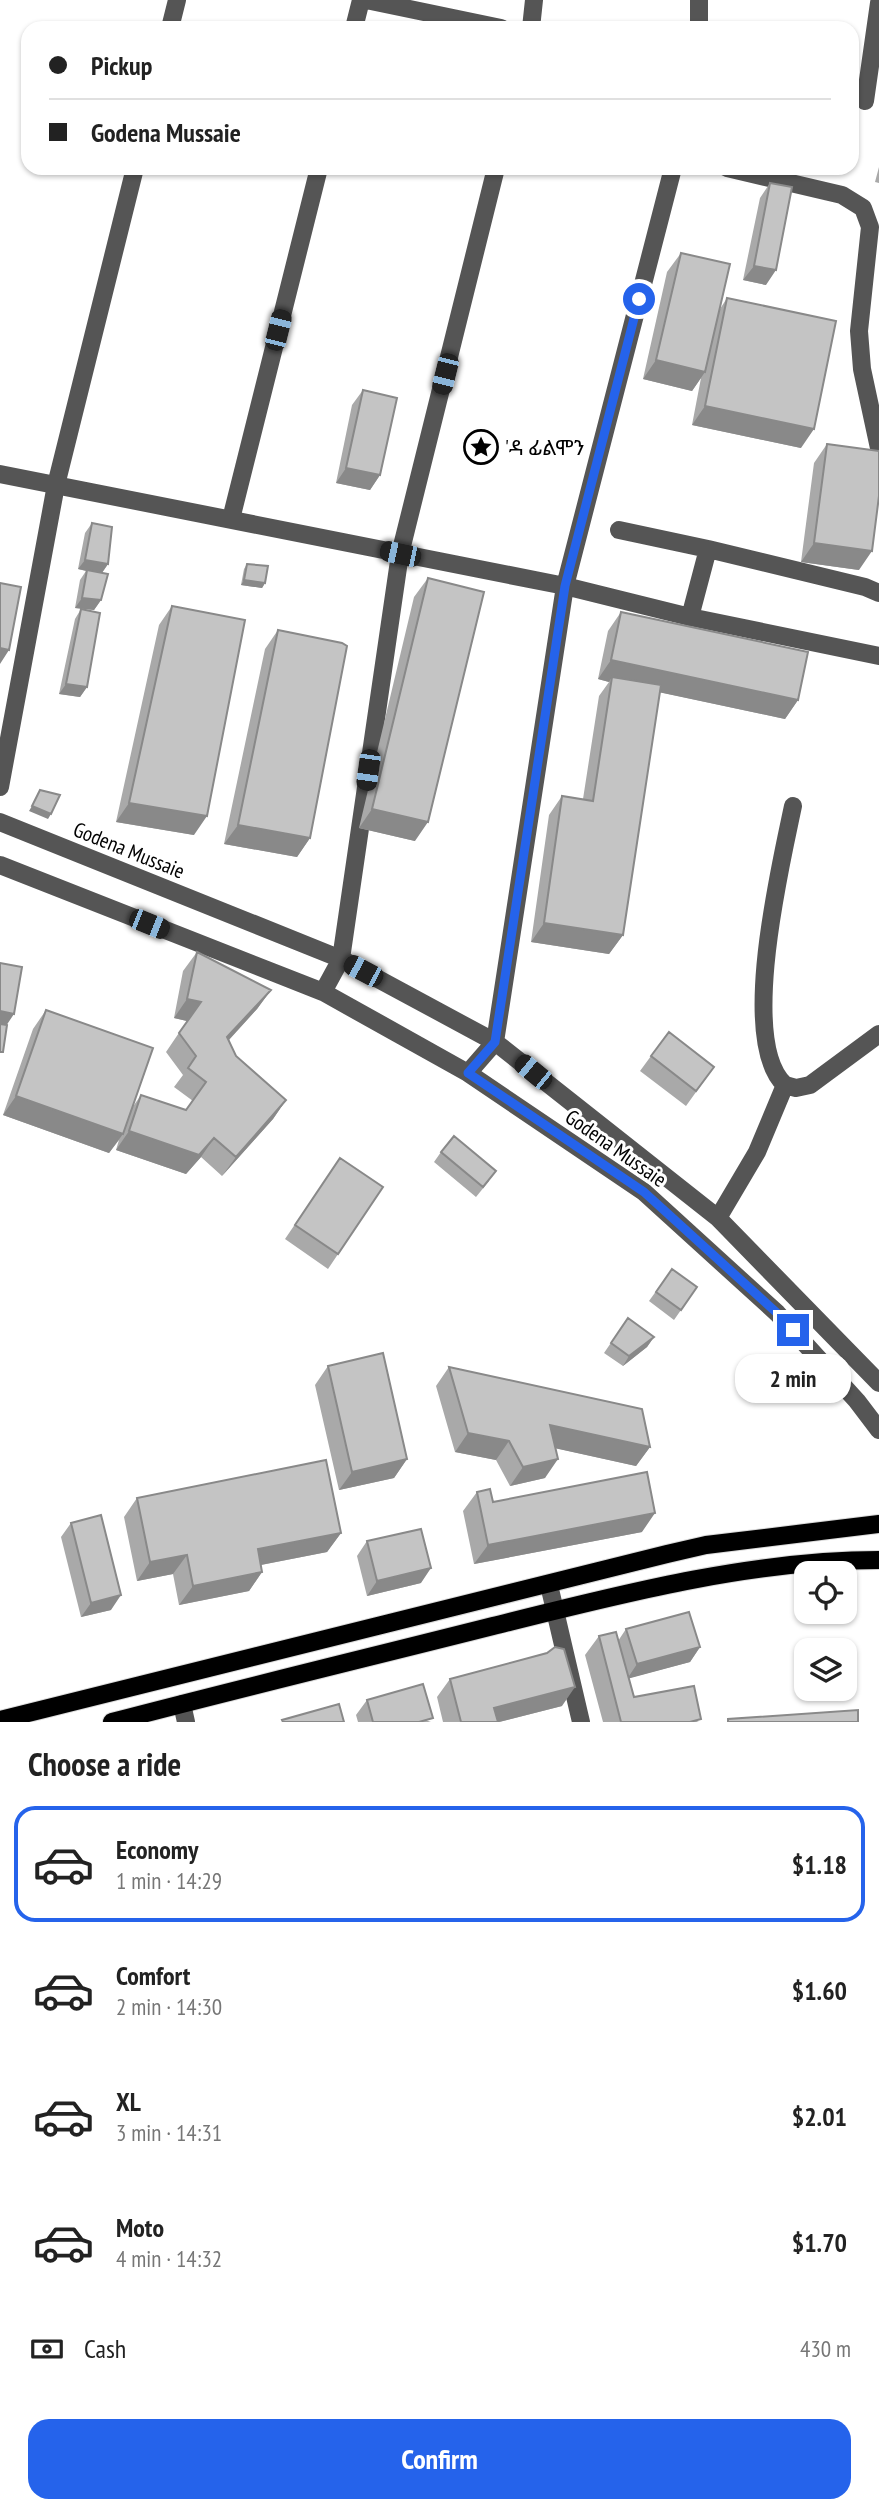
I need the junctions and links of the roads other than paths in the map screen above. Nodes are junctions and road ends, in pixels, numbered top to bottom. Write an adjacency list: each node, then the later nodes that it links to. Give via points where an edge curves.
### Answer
1 (177, 0): 7 (street)
2 (360, 0): 8 (street)
3 (366, 0): 9 (street)
4 (534, 0): 10 (street)
5 (699, 0): 11 (street)
6 (879, 3): 12 (street)
7 (172, 21)
8 (356, 21)
9 (467, 21)
10 (531, 21)
11 (699, 21)
12 (866, 101)
13 (133, 175): 20 (street)
14 (316, 175): 21 (street)
15 (494, 175): 24 (street)
16 (671, 175): 25 (street)
17 (757, 175): 18 (street, via 842,195 863,208 870,227 859,331)
18 (879, 448)
19 (0, 474): 20 (street)
20 (55, 485): 21 (street); 29 (street)
21 (231, 519): 24 (street)
22 (619, 530): 23 (street)
23 (708, 549): 26 (street); 27 (street)
24 (400, 554): 25 (street); 33 (street)
25 (565, 586): 27 (street); 36 (street)
26 (879, 593)
27 (690, 617): 28 (street)
28 (879, 656)
29 (0, 787)
30 (793, 806): 38 (street, via 768,931 765,989 765,1041 772,1069)
31 (0, 822): 33 (street, Godena Mussaie)
32 (0, 865): 34 (street, Godena Mussaie)
33 (341, 959): 34 (street); 36 (street, Godena Mussaie)
34 (323, 992): 37 (street, Godena Mussaie)
35 (879, 1034): 38 (street, via 810,1085)
36 (495, 1042): 37 (street); 39 (street, Godena Mussaie)
37 (468, 1073): 41 (street, Godena Mussaie, via 644,1192)
38 (785, 1085): 39 (street, via 757,1152)
39 (718, 1219): 40 (street, Godena Mussaie)
40 (795, 1296): 41 (street); 42 (street, Godena Mussaie)
41 (777, 1313): 43 (street, Godena Mussaie)
42 (879, 1383)
43 (879, 1430)
44 (879, 1524): 45 (main road)
45 (706, 1545): 47 (main road); 48 (main road)
46 (879, 1560): 47 (main road)
47 (714, 1576): 50 (main road)
48 (549, 1585): 49 (main road); 50 (street)
49 (459, 1607): 51 (main road); 52 (main road)
50 (554, 1611): 51 (main road); 58 (street)
51 (465, 1633): 53 (main road)
52 (290, 1648): 53 (main road); 55 (main road)
53 (298, 1675): 54 (main road)
54 (182, 1704): 56 (main road); 57 (street)
55 (0, 1720)
56 (112, 1722)
57 (186, 1722)
58 (581, 1722)

